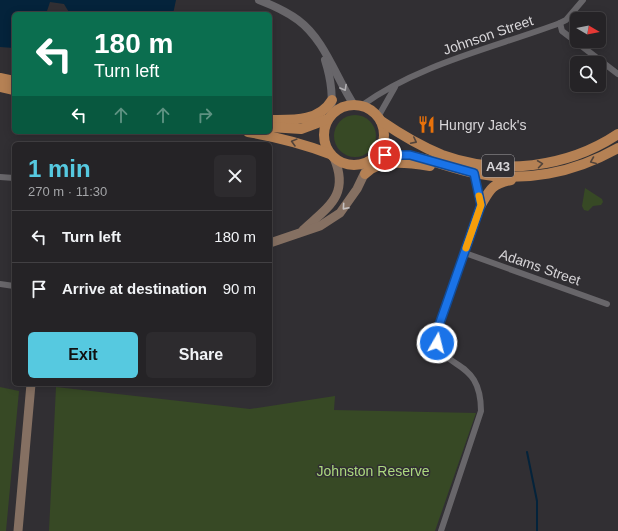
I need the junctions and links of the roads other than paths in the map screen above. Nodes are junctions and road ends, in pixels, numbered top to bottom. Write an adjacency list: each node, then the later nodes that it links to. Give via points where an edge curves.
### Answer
1 (259, 0): 4 (street, via 298,20)
2 (583, 0): 3 (street, Johnson Street, via 566,20)
3 (560, 23): 5 (street, via 562,32); 9 (street, Johnson Street, via 434,67)
4 (320, 46): 11 (street, via 331,81); 12 (street, one-way to 12)
5 (618, 74)
6 (0, 78): 7 (highway)
7 (12, 81)
8 (0, 87): 10 (highway)
9 (395, 87): 12 (street, Johnson Street); 14 (street)
10 (12, 90)
11 (332, 100): 13 (street); 15 (highway, via 318,114 298,119)
12 (358, 106): 13 (highway, via 341,108); 14 (highway, A43)
13 (329, 118): 16 (highway, via 301,130); 20 (highway, via 324,141)
14 (379, 119): 18 (highway, A43, one-way to 18, via 406,138 442,154 466,161 501,166 532,165 561,160 596,147); 21 (highway, via 383,139)
15 (272, 120)
16 (272, 127)
17 (257, 134): 20 (highway, A43, one-way to 17, via 295,142)
18 (618, 134)
19 (618, 148): 26 (highway, A43, one-way to 26, via 578,167)
20 (332, 156): 21 (highway, A43, via 349,165 358,165); 29 (main road, via 339,170 339,191 327,208)
21 (372, 158): 22 (highway, A43, via 394,154 406,155); 24 (main road)
22 (458, 168): 23 (highway, A43); 24 (highway, via 419,164 384,165 370,168)
23 (474, 173): 26 (highway, A43); 28 (street)
24 (366, 174): 29 (main road, one-way to 29, via 340,213 320,226)
25 (0, 176): 27 (street)
26 (531, 176): 28 (highway, via 498,183 490,189)
27 (12, 178)
28 (481, 205): 31 (street)
29 (300, 232): 30 (main road)
30 (272, 242)
31 (465, 253): 34 (street, Adams Street); 37 (street, via 436,337 439,350 444,356 474,379 481,400 481,411)
32 (0, 284): 33 (street)
33 (12, 286)
34 (608, 304)
35 (31, 386): 36 (main road)
36 (18, 531)
37 (442, 531)

